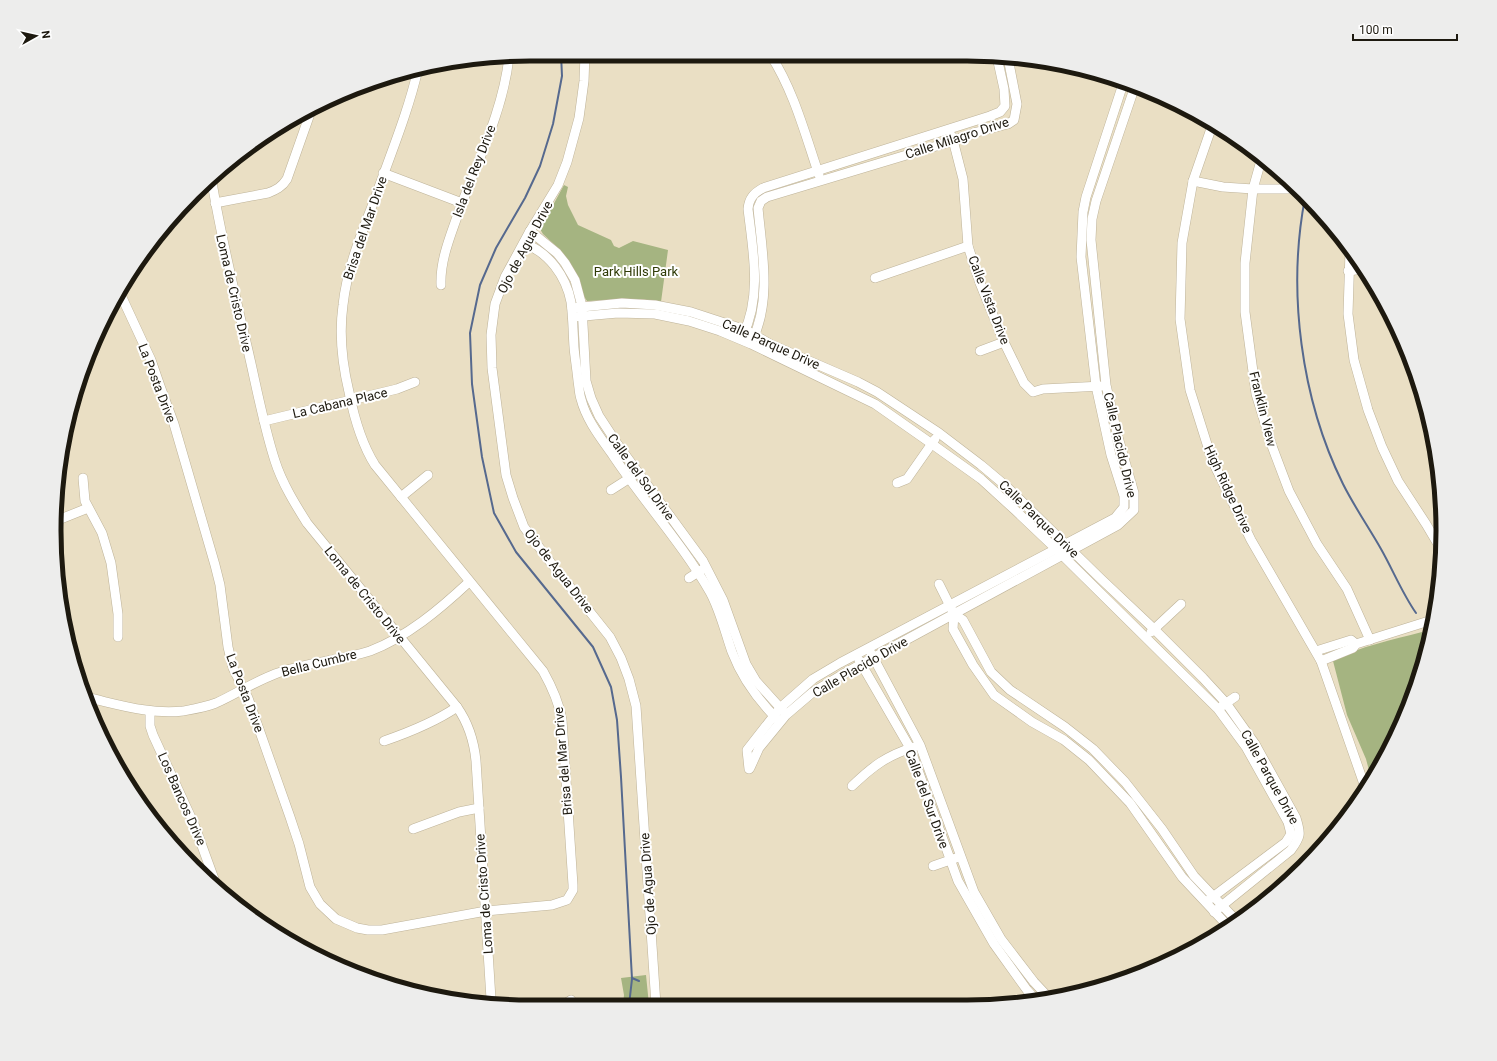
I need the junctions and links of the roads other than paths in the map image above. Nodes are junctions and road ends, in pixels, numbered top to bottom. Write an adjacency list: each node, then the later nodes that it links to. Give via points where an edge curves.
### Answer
1 (584, 61): 33 (street, Ojo de Agua Drive, via 581,106 574,140 558,185)
2 (774, 61): 20 (street, via 798,112)
3 (508, 62): 32 (street, Isla del Rey Drive, via 499,106)
4 (998, 62): 9 (street, Calle Milagro Drive, via 1004,89 1005,106)
5 (1009, 63): 10 (street, Calle Milagro Drive, via 1017,104)
6 (416, 75): 21 (street, Brisa del Mar Drive)
7 (1122, 88): 11 (street, Calle Placido Drive)
8 (1133, 92): 13 (street, Calle Placido Drive)
9 (1002, 109): 10 (street); 14 (street, Calle Milagro Drive, via 990,116)
10 (1016, 114): 16 (street, Calle Milagro Drive, via 1014,120 1008,124)
11 (1112, 116): 13 (street); 28 (street, Calle Placido Drive)
12 (309, 117): 31 (street, via 287,179 281,186 268,193)
13 (1125, 119): 30 (street, Calle Placido Drive)
14 (949, 130): 16 (street, Calle Vista Drive); 17 (street, Calle Milagro Drive)
15 (1211, 130): 23 (street, High Ridge Drive)
16 (953, 141): 18 (street, Calle Milagro Drive); 35 (street, Calle Vista Drive, via 963,179)
17 (882, 151): 18 (street); 20 (street, Calle Milagro Drive)
18 (885, 160): 22 (street, Calle Milagro Drive)
19 (1260, 164): 25 (street, Franklin View)
20 (818, 171): 22 (street); 27 (street, Calle Milagro Drive, via 763,188)
21 (383, 173): 32 (street); 63 (street, Brisa del Mar Drive, via 356,248 344,299 341,343)
22 (821, 180): 29 (street, Calle Milagro Drive)
23 (1193, 181): 25 (street, via 1223,188); 101 (street, High Ridge Drive, via 1182,243 1180,319 1190,390 1212,460 1251,540)
24 (213, 186): 31 (street, Loma de Cristo Drive)
25 (1252, 189): 26 (street); 98 (street, Franklin View, via 1245,263 1245,312 1256,394 1289,491 1346,589)
26 (1288, 189)
27 (752, 196): 29 (street); 39 (street, via 748,209)
28 (1086, 197): 30 (street); 43 (street, Calle Placido Drive, via 1081,234)
29 (761, 201): 37 (street, via 758,208)
30 (1096, 201): 44 (street, Calle Placido Drive, via 1091,240)
31 (215, 203): 64 (street, Loma de Cristo Drive)
32 (462, 203): 42 (street, Isla del Rey Drive, via 442,262)
33 (530, 231): 34 (street, Ojo de Agua Drive); 46 (street, Calle del Sol Drive, via 550,246 565,263 575,280)
34 (524, 243): 47 (street, Calle del Sol Drive, via 539,250 555,266 564,280); 140 (street, Ojo de Agua Drive, via 505,277 495,304 491,335 492,368 506,476 524,527 610,637 629,679 636,706)
35 (968, 246): 41 (street); 55 (street, Calle Vista Drive)
36 (1349, 259): 40 (street)
37 (764, 270): 39 (street); 54 (street, via 763,305)
38 (1357, 270): 40 (street)
39 (754, 271): 52 (street, via 754,301)
40 (1348, 271): 80 (street, via 1348,314 1354,360 1368,410 1398,481)
41 (875, 278)
42 (441, 285)
43 (1085, 288): 44 (street); 61 (street, Calle Placido Drive)
44 (1095, 288): 60 (street, Calle Placido Drive)
45 (123, 298): 106 (street, La Posta Drive, via 174,424 220,585 229,654)
46 (582, 306): 47 (street, Calle Parque Drive); 48 (street, Calle Parque Drive, via 622,303); 49 (street, Calle del Sol Drive)
47 (572, 308): 51 (street, Calle del Sol Drive)
48 (641, 309): 49 (street, Calle Parque Drive); 50 (street, Calle Parque Drive, via 666,306)
49 (582, 316): 51 (street, Calle Parque Drive); 57 (street, Calle del Sol Drive)
50 (690, 316): 52 (street, Calle Parque Drive); 53 (street, Calle Parque Drive)
51 (573, 317): 57 (street, Calle del Sol Drive)
52 (746, 330): 53 (street); 54 (street, Calle Parque Drive)
53 (741, 340): 54 (street, Calle Parque Drive)
54 (753, 340): 58 (street, Calle Parque Drive, via 770,344); 62 (street, Calle Parque Drive)
55 (1004, 342): 56 (street); 61 (street, Calle Vista Drive, via 1024,383 1032,392)
56 (980, 351)
57 (580, 355): 67 (street, Calle del Sol Drive, via 591,398 599,416); 70 (street, Calle del Sol Drive, via 581,398 587,415)
58 (845, 377): 62 (street); 65 (street, Calle Parque Drive, via 877,392)
59 (415, 382): 63 (street, La Cabana Place)
60 (1106, 385): 61 (street, Calle Vista Drive); 78 (street, Calle Placido Drive, via 1134,493)
61 (1096, 386): 76 (street, Calle Placido Drive, via 1111,455 1124,496)
62 (840, 387): 66 (street, Calle Parque Drive, via 875,404)
63 (351, 401): 64 (street, La Cabana Place); 75 (street, Brisa del Mar Drive, via 355,419 371,458)
64 (264, 421): 96 (street, Loma de Cristo Drive, via 282,479 307,524)
65 (939, 433): 66 (street); 72 (street, Calle Parque Drive)
66 (932, 444): 71 (street, via 907,479); 74 (street, Calle Parque Drive)
67 (638, 473): 70 (street); 83 (street, Calle del Sol Drive)
68 (428, 476): 75 (street)
69 (83, 478): 77 (street)
70 (629, 479): 73 (street); 84 (street, Calle del Sol Drive)
71 (896, 483)
72 (1006, 486): 74 (street); 81 (street, Calle Parque Drive)
73 (611, 490)
74 (997, 494): 82 (street, Calle Parque Drive)
75 (401, 497): 87 (street, Brisa del Mar Drive)
76 (1124, 507): 78 (street); 81 (street, Calle Placido Drive, via 1115,518)
77 (88, 508): 79 (street); 95 (street, via 102,533 111,563 118,614)
78 (1134, 510): 81 (street, Calle Placido Drive, via 1118,525)
79 (61, 519)
80 (1436, 540)
81 (1069, 547): 82 (street, Calle Placido Drive); 86 (street, Calle Parque Drive)
82 (1059, 552): 89 (street, Calle Parque Drive); 91 (street, Calle Placido Drive)
83 (706, 567): 84 (street); 94 (street, Calle del Sol Drive, via 723,600)
84 (698, 572): 85 (street); 94 (street, Calle del Sol Drive)
85 (689, 578)
86 (1100, 578): 89 (street); 93 (street, Calle Parque Drive)
87 (469, 582): 96 (street, Bella Cumbre); 132 (street, Brisa del Mar Drive, via 542,671 557,698 562,720 573,885 567,900 558,903)
88 (939, 584): 91 (street)
89 (1092, 585): 97 (street, Calle Parque Drive)
90 (1181, 604): 93 (street)
91 (951, 610): 100 (street, Calle Placido Drive); 103 (street, Calle Placido Drive); 111 (street, via 963,620 991,672 1010,690); 116 (street, via 953,629 973,665 994,695)
92 (1427, 622): 98 (street)
93 (1154, 628): 97 (street); 109 (street, Calle Parque Drive)
94 (730, 634): 114 (street, Calle del Sol Drive, via 756,681); 115 (street, Calle del Sol Drive, via 733,653 744,679 760,702)
95 (118, 637)
96 (399, 637): 106 (street, Bella Cumbre, via 350,656 287,669); 110 (street, Loma de Cristo Drive)
97 (1146, 637): 112 (street, Calle Parque Drive)
98 (1370, 640): 99 (street)
99 (1356, 644): 101 (street, via 1351,640); 104 (street)
100 (868, 648): 102 (street, Calle Placido Drive); 103 (street, Calle del Sur Drive)
101 (1316, 651): 104 (street, High Ridge Drive)
102 (856, 655): 105 (street, Calle del Sur Drive); 114 (street, Calle Placido Drive, via 813,679)
103 (873, 658): 105 (street, Calle Placido Drive); 118 (street, Calle del Sur Drive)
104 (1321, 661): 120 (street, High Ridge Drive)
105 (861, 664): 114 (street, Calle Placido Drive); 119 (street, Calle del Sur Drive)
106 (243, 689): 113 (street, Bella Cumbre, via 207,706 182,711); 132 (street, La Posta Drive, via 290,817 310,887 328,912 348,925 368,930 382,930)
107 (1235, 697): 109 (street)
108 (93, 699): 113 (street, Bella Cumbre)
109 (1226, 703): 112 (street); 125 (street, Calle Parque Drive, via 1255,744 1296,818 1300,829)
110 (457, 707): 117 (street, via 427,724); 123 (street, Loma de Cristo Drive, via 473,740)
111 (1036, 708): 116 (street); 122 (street, via 1065,726 1093,749 1125,782)
112 (1218, 709): 125 (street, Calle Parque Drive, via 1246,747)
113 (150, 711): 129 (street, Los Bancos Drive, via 153,735 194,824)
114 (783, 711): 115 (street, Calle Placido Drive)
115 (777, 719): 115 (street, Calle Placido Drive, via 747,750 749,769 759,748)
116 (1029, 720): 122 (street, via 1064,740)
117 (384, 741)
118 (920, 745): 119 (street); 126 (street, Calle del Sur Drive)
119 (910, 748): 121 (street, via 872,767); 127 (street, Calle del Sur Drive)
120 (1363, 781)
121 (852, 786)
122 (1134, 801): 130 (street, via 1162,829)
123 (478, 808): 124 (street, via 459,812); 132 (street, Loma de Cristo Drive)
124 (413, 830)
125 (1295, 834): 130 (street, Calle Parque Drive); 131 (street, Calle Parque Drive, via 1299,839 1291,850)
126 (961, 857): 127 (street); 136 (street, Calle del Sur Drive)
127 (950, 860): 128 (street); 136 (street, Calle del Sur Drive, via 958,881)
128 (933, 866)
129 (213, 875)
130 (1210, 900): 131 (street); 133 (street)
131 (1222, 906): 133 (street, Calle Parque Drive); 134 (street)
132 (486, 911): 139 (street, Loma de Cristo Drive)
133 (1214, 912): 135 (street)
134 (1233, 917)
135 (1225, 923)
136 (997, 942): 137 (street, Calle del Sur Drive); 138 (street, Calle del Sur Drive)
137 (1045, 993)
138 (1032, 995)
139 (491, 998)
140 (656, 1000)

